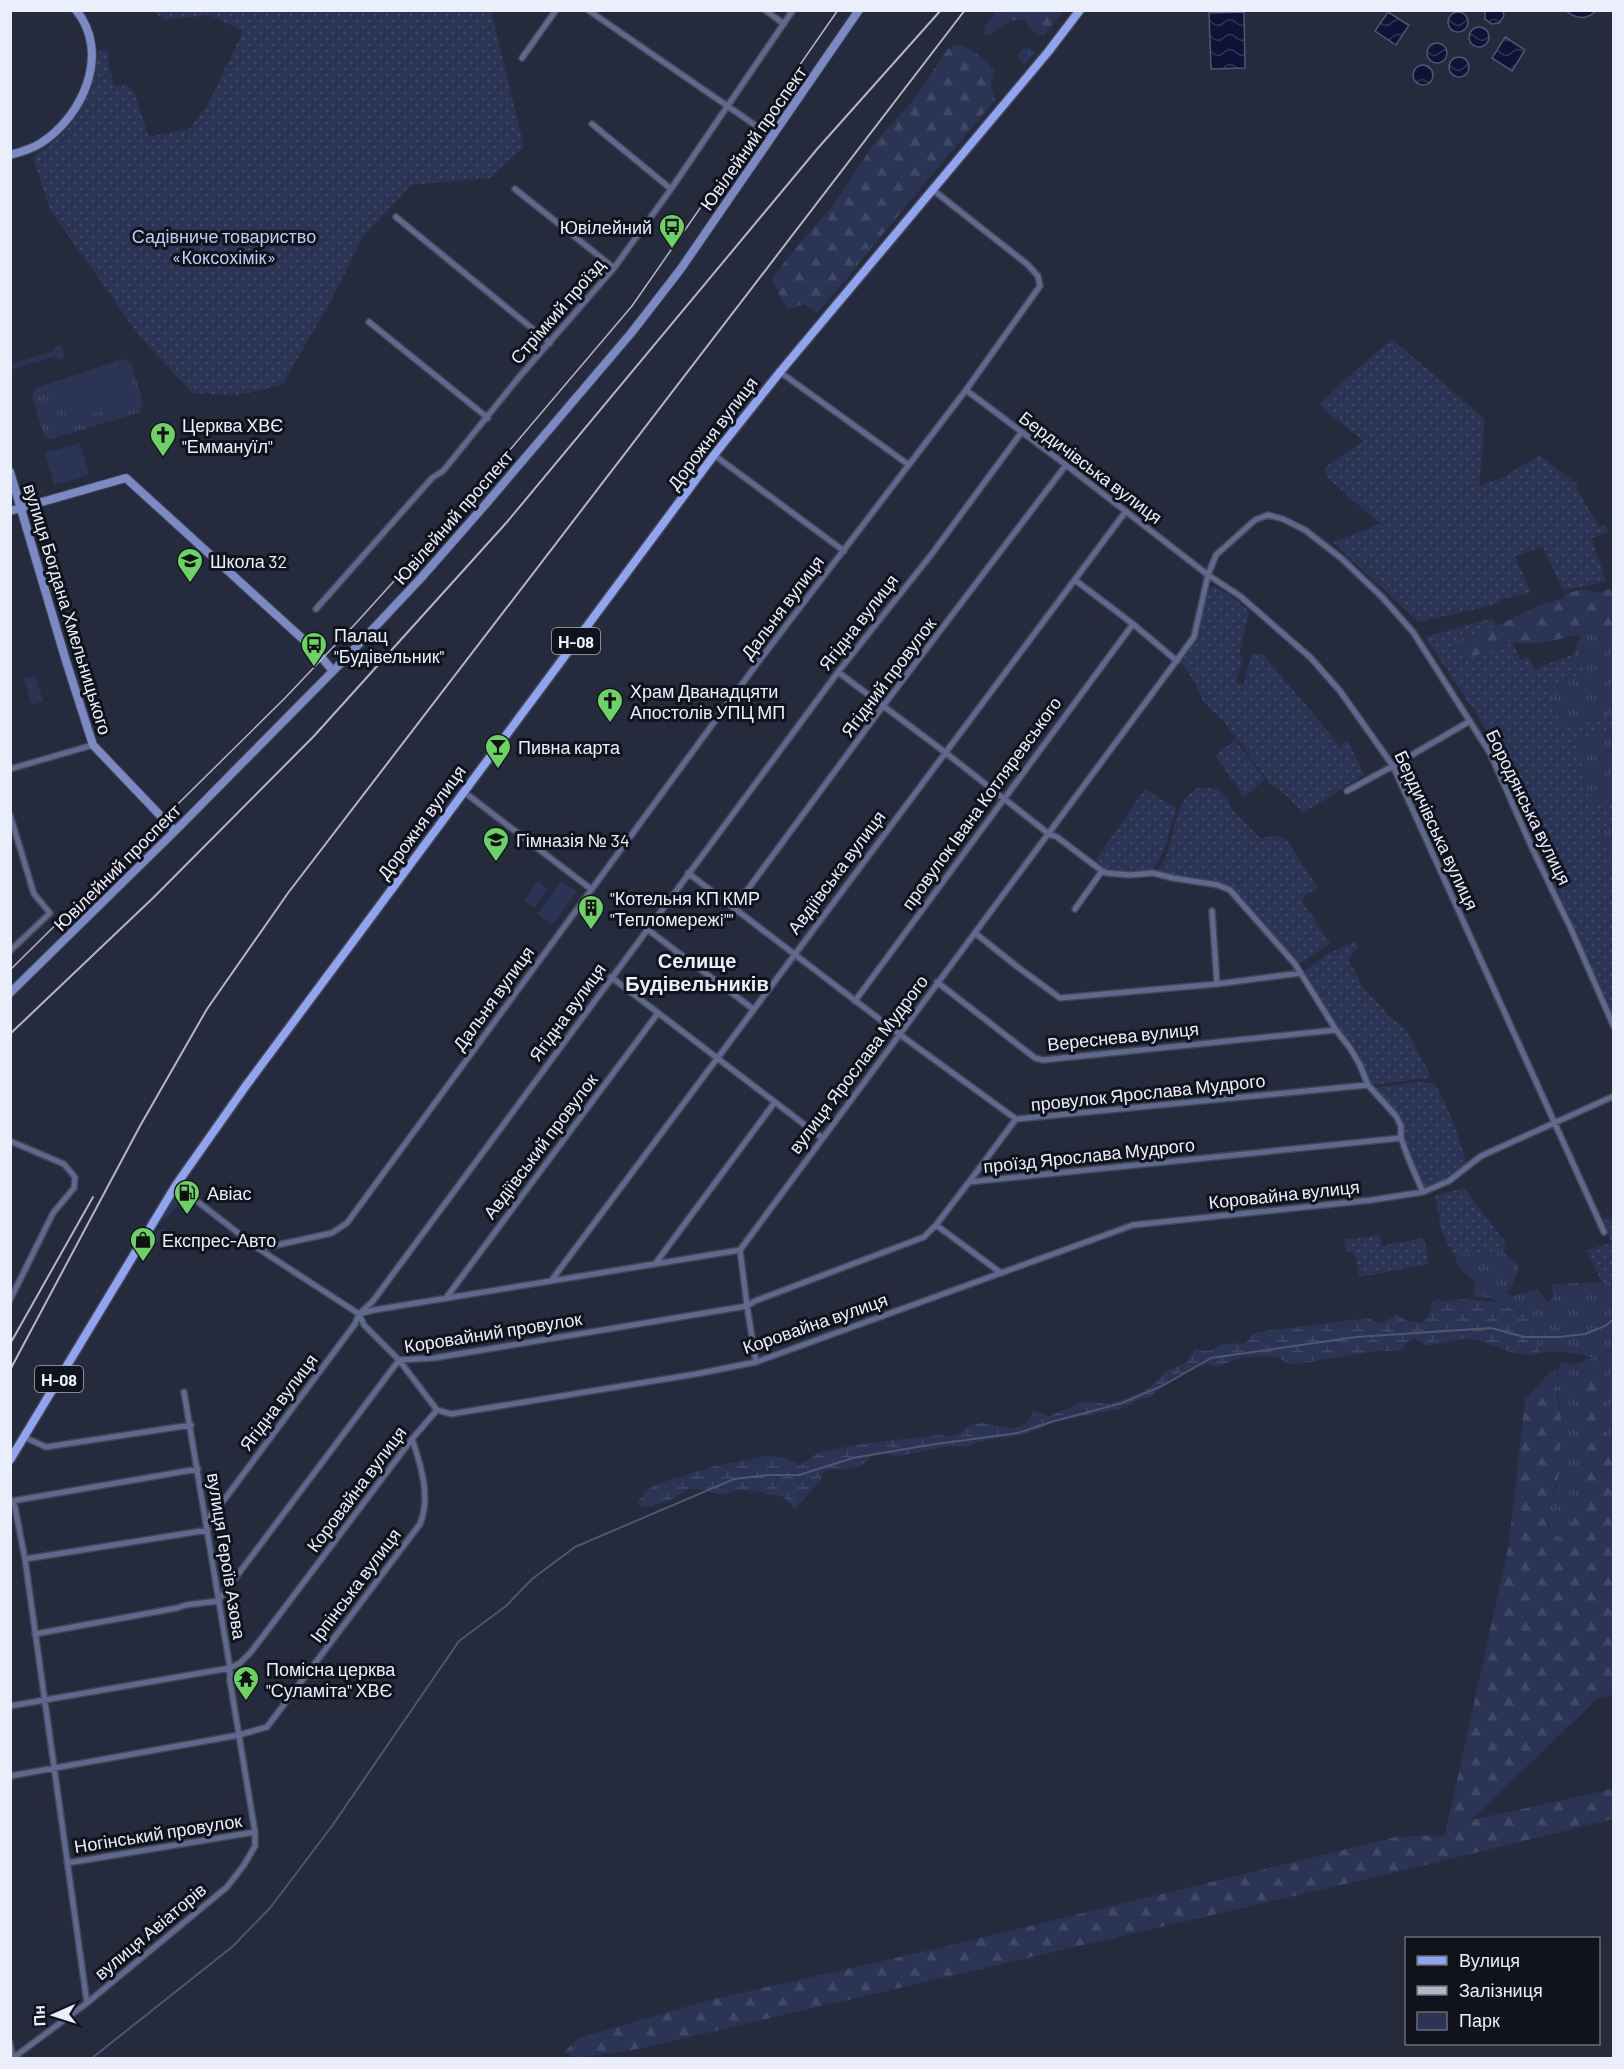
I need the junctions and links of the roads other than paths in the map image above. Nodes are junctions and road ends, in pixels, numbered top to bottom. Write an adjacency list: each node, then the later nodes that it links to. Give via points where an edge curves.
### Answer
1 (76, 10): 13 (main road, via 91,38 93,56 83,93 66,122 41,143)
2 (556, 10): 9 (street)
3 (588, 10): 10 (street)
4 (765, 10): 8 (street)
5 (793, 10): 8 (street, Стрімкий проїзд)
6 (859, 10): 12 (main road, Ювілейний проспект)
7 (1080, 10): 16 (main road, Дорожня вулиця / Н-08)
8 (784, 24): 10 (street, Стрімкий проїзд)
9 (522, 58)
10 (729, 105): 12 (street); 15 (street, Стрімкий проїзд)
11 (592, 124): 15 (street)
12 (771, 136): 38 (main road, Ювілейний проспект, via 680,270 632,332 428,570)
13 (10, 155)
14 (515, 189): 18 (street)
15 (671, 189): 18 (street, Стрімкий проїзд)
16 (933, 190): 21 (main road, Дорожня вулиця / Н-08); 22 (street, Дальня вулиця, via 1027,264 1040,281)
17 (396, 217): 20 (street)
18 (614, 268): 20 (street, Стрімкий проїзд)
19 (369, 322): 23 (street)
20 (550, 344): 23 (street, Стрімкий проїзд)
21 (780, 372): 25 (main road, Дорожня вулиця / Н-08); 26 (street)
22 (966, 390): 24 (street, Бердичівська вулиця); 26 (street, Дальня вулиця)
23 (488, 418): 35 (street, Стрімкий проїзд)
24 (1021, 433): 27 (street, Бердичівська вулиця); 39 (street, Ягідна вулиця)
25 (714, 455): 32 (street); 47 (main road, Дорожня вулиця / Н-08)
26 (909, 465): 32 (street, Дальня вулиця)
27 (1066, 465): 31 (street, Бердичівська вулиця); 40 (street, Ягідний провулок)
28 (10, 472): 29 (main road, вулиця Богдана Хмельницького)
29 (21, 509): 30 (main road); 38 (main road, via 126,478); 42 (main road, вулиця Богдана Хмельницького)
30 (10, 511)
31 (1126, 511): 33 (street, Бердичівська вулиця); 34 (street, Авдіївська вулиця)
32 (844, 550): 54 (street, Дальня вулиця)
33 (1208, 575): 37 (street, вулиця Ярослава Мудрого, via 1194,637); 41 (street, Бородянська вулиця, via 1216,555 1246,526 1263,516 1275,516 1305,530 1341,558 1413,632); 44 (street, Бердичівська вулиця, via 1240,596 1311,658 1340,691)
34 (1075, 580): 36 (street); 43 (street, Авдіївська вулиця)
35 (316, 609)
36 (1133, 624): 37 (street); 48 (street, провулок Івана Котляревського)
37 (1177, 661): 51 (street, вулиця Ярослава Мудрого)
38 (333, 671): 50 (main road, Ювілейний проспект)
39 (838, 672): 40 (street); 53 (street, Ягідна вулиця)
40 (883, 706): 43 (street); 55 (street, Ягідний провулок)
41 (1470, 721): 44 (street); 70 (street, Бородянська вулиця, via 1490,753)
42 (93, 745): 45 (street); 50 (main road, вулиця Богдана Хмельницького)
43 (946, 753): 48 (street); 61 (street, Авдіївська вулиця)
44 (1393, 766): 46 (street); 78 (street, Бердичівська вулиця)
45 (10, 769)
46 (1347, 790)
47 (464, 792): 54 (street); 83 (main road, Дорожня вулиця / Н-08)
48 (1004, 797): 51 (street); 67 (street, провулок Івана Котляревського)
49 (10, 815): 60 (street, via 34,894 50,913)
50 (175, 831): 66 (main road, Ювілейний проспект)
51 (1049, 834): 52 (street); 59 (street, вулиця Ярослава Мудрого)
52 (1102, 871): 56 (street); 62 (street, via 1125,875 1153,873 1230,890)
53 (688, 873): 55 (street, провулок Ярослава Мудрого); 58 (street, Ягідна вулиця)
54 (591, 889): 87 (street, Дальня вулиця, via 347,1223 332,1233)
55 (734, 908): 61 (street, провулок Ярослава Мудрого)
56 (1075, 909)
57 (1212, 911): 65 (street)
58 (646, 929): 63 (street, Ягідна вулиця); 68 (street)
59 (975, 933): 64 (street, вулиця Ярослава Мудрого); 65 (street, via 1060,998)
60 (10, 951)
61 (794, 954): 67 (street, провулок Ярослава Мудрого); 68 (street, Авдіївська вулиця)
62 (1301, 974): 65 (street); 71 (street)
63 (611, 977): 69 (street); 95 (street, Ягідна вулиця, via 373,1301)
64 (938, 982): 71 (street, Вереснева вулиця, via 1035,1058 1043,1060); 72 (street, вулиця Ярослава Мудрого)
65 (1217, 984)
66 (10, 993)
67 (855, 1000): 72 (street, провулок Ярослава Мудрого)
68 (753, 1009): 73 (street, Авдіївська вулиця)
69 (658, 1013): 73 (street); 92 (street, Авдіївський провулок)
70 (1614, 1027)
71 (1336, 1030): 74 (street, via 1360,1065)
72 (899, 1034): 77 (street, провулок Ярослава Мудрого); 79 (street, вулиця Ярослава Мудрого)
73 (717, 1058): 76 (street); 91 (street, Авдіївська вулиця)
74 (1368, 1085): 77 (street, провулок Ярослава Мудрого); 80 (street, via 1396,1116)
75 (1614, 1096): 78 (street, Коровайна вулиця)
76 (775, 1102): 79 (street); 89 (street)
77 (1016, 1119): 82 (street)
78 (1555, 1121): 84 (street, Коровайна вулиця, via 1481,1156 1449,1181); 86 (street, Бердичівська вулиця)
79 (822, 1138): 88 (street, вулиця Ярослава Мудрого)
80 (1401, 1138): 82 (street, проїзд Ярослава Мудрого); 84 (street)
81 (10, 1141): 93 (street, via 64,1164 75,1177 74,1188 53,1212)
82 (969, 1182): 85 (street, проїзд Ярослава Мудрого)
83 (176, 1185): 87 (street); 101 (main road, Дорожня вулиця / Н-08)
84 (1423, 1192): 90 (street, Коровайна вулиця, via 1133,1225)
85 (936, 1225): 90 (street); 94 (street, проїзд Ярослава Мудрого, via 924,1236)
86 (1604, 1232)
87 (259, 1249): 95 (street)
88 (740, 1250): 89 (street); 94 (street)
89 (655, 1264): 91 (street)
90 (1001, 1273): 97 (street, Коровайна вулиця)
91 (551, 1281): 92 (street)
92 (446, 1298): 95 (street)
93 (10, 1300)
94 (747, 1306): 96 (street, Коровайний провулок, via 446,1356); 97 (street)
95 (359, 1314): 96 (street, via 364,1325); 106 (street, Ягідна вулиця, via 212,1512)
96 (399, 1360): 99 (street); 108 (street, Коровайний провулок)
97 (756, 1362): 99 (street, Коровайна вулиця, via 451,1414)
98 (184, 1392): 100 (street, вулиця Героїв Азова)
99 (437, 1410): 102 (street, Коровайна вулиця)
100 (191, 1425): 101 (street, via 46,1447); 104 (street, вулиця Героїв Азова)
101 (24, 1437): 103 (main road, Дорожня вулиця / Н-08)
102 (412, 1439): 110 (street, Коровайна вулиця, via 251,1652); 113 (street, Ірпінська вулиця, via 423,1483 425,1505 420,1524 272,1721 261,1730)
103 (10, 1460)
104 (198, 1469): 105 (street); 106 (street, вулиця Героїв Азова)
105 (11, 1501): 107 (street)
106 (208, 1527): 107 (street); 108 (street, вулиця Героїв Азова)
107 (25, 1559): 109 (street)
108 (218, 1601): 109 (street); 110 (street, вулиця Героїв Азова)
109 (35, 1634): 111 (street)
110 (230, 1668): 111 (street, Коровайна вулиця); 113 (street, вулиця Героїв Азова)
111 (45, 1700): 112 (street, Коровайна вулиця); 114 (street)
112 (10, 1706)
113 (239, 1735): 114 (street, Ірпінська вулиця); 116 (street, вулиця Героїв Азова)
114 (54, 1768): 115 (street, Ірпінська вулиця); 117 (street)
115 (10, 1776)
116 (255, 1832): 117 (street, Ногінський провулок); 118 (street, вулиця Авіаторів, via 255,1846 227,1887)
117 (67, 1863): 118 (street)
118 (87, 2003): 120 (street, вулиця Авіаторів)
119 (10, 2043): 120 (street)
120 (13, 2058)

